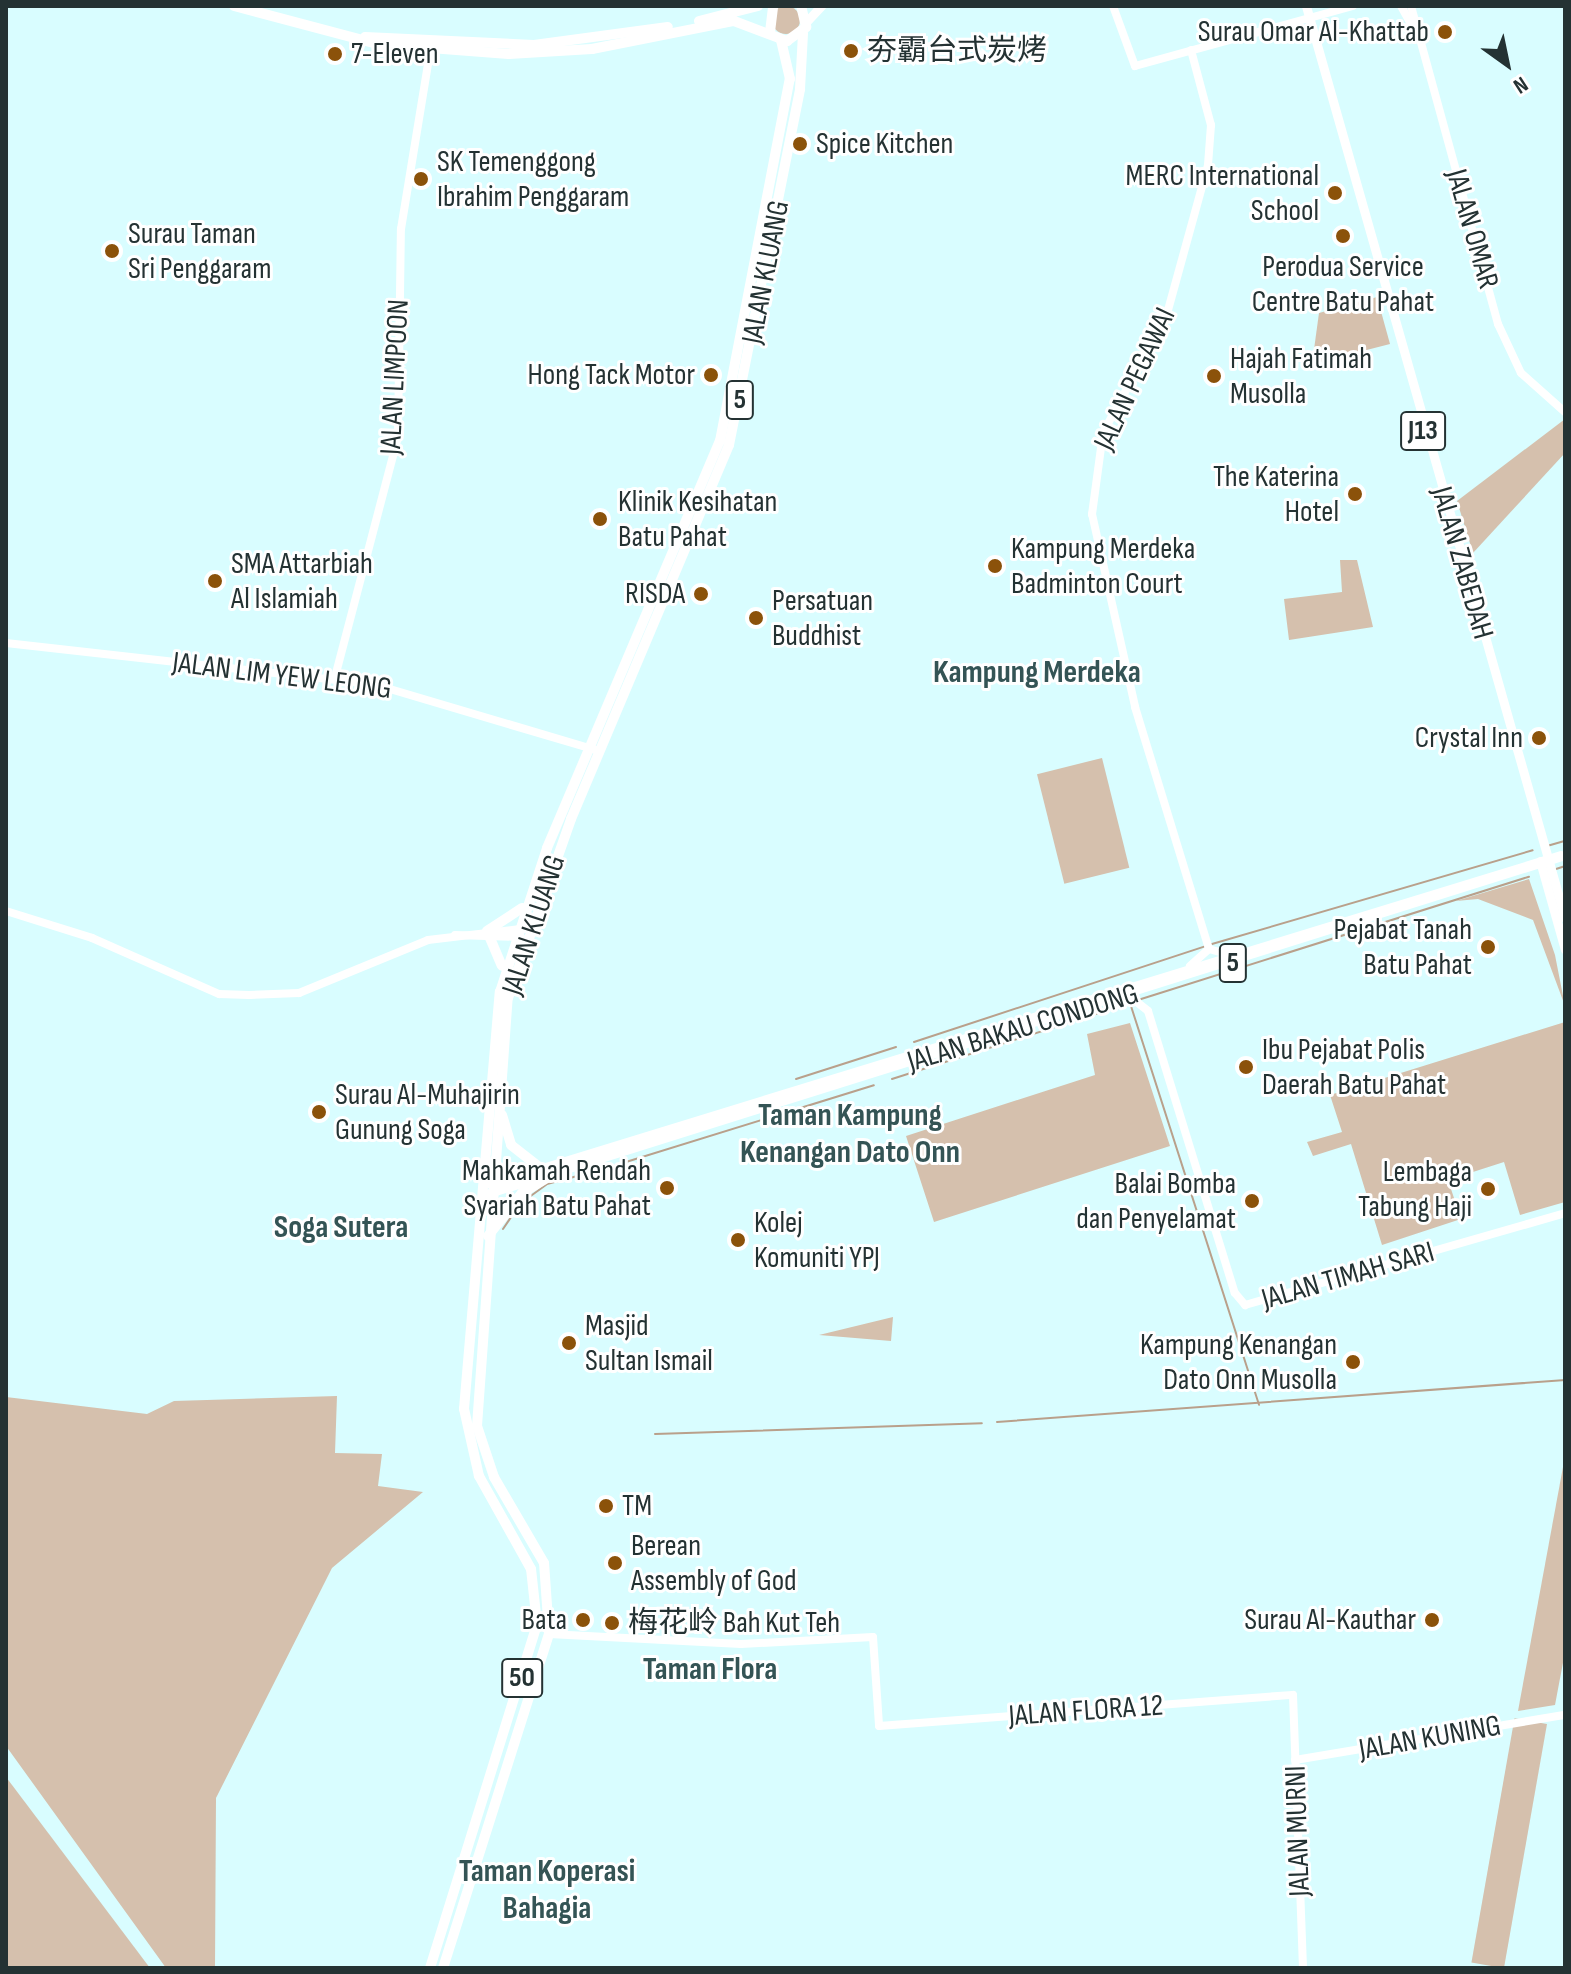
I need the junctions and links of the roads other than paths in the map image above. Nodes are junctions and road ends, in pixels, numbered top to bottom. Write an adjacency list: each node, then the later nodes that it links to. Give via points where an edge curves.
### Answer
1 (234, 6): 17 (highway, via 359,38)
2 (758, 6): 17 (highway, via 592,40)
3 (773, 6): 14 (highway)
4 (801, 6): 12 (highway)
5 (821, 6): 12 (main road, 5)
6 (1113, 6): 18 (street, via 1135,66)
7 (1306, 6): 11 (main road, JALAN ZABEDAH / J13)
8 (1353, 6): 11 (street)
9 (1401, 6): 13 (street, JALAN OMAR)
10 (1411, 6): 13 (street, JALAN OMAR)
11 (1309, 18): 18 (street); 26 (main road, JALAN ZABEDAH / J13)
12 (807, 21): 15 (highway, 5)
13 (1413, 26): 21 (street, JALAN OMAR, via 1508,349 1521,373)
14 (770, 32): 16 (highway); 17 (highway, via 734,21 592,49)
15 (803, 33): 16 (highway); 19 (highway, JALAN KLUANG / 5)
16 (781, 40): 20 (highway, JALAN KLUANG / 5, via 790,79)
17 (431, 46): 23 (street, JALAN LIMPOON, via 401,229 398,437)
18 (1191, 50): 33 (street, JALAN PEGAWAI, via 1211,125 1208,165 1167,314 1103,433 1092,514 1135,707)
19 (770, 250): 20 (highway); 24 (highway, JALAN KLUANG / 5, via 720,472)
20 (751, 286): 24 (highway, JALAN KLUANG / 5, via 712,464)
21 (1565, 412)
22 (6, 643): 23 (street, JALAN LIM YEW LEONG)
23 (335, 677): 24 (street, JALAN LIM YEW LEONG, via 421,694)
24 (594, 749): 28 (highway, JALAN KLUANG / 5); 31 (highway, JALAN KLUANG / 5)
25 (1564, 855): 26 (main road, JALAN BAKAU CONDONG / 5)
26 (1544, 860): 27 (main road, JALAN BAKAU CONDONG / 5); 30 (main road, J13); 35 (main road, JALAN BAKAU CONDONG / 5)
27 (1528, 870): 30 (main road); 38 (main road, JALAN BAKAU CONDONG / 5)
28 (528, 899): 31 (highway, JALAN KLUANG / 5); 32 (highway)
29 (6, 911): 32 (street, via 92,938 219,994 280,996 454,935)
30 (1561, 921): 34 (main road, J13)
31 (520, 933): 32 (street); 37 (highway, JALAN KLUANG / 5); 39 (highway, JALAN KLUANG / 5, via 508,998)
32 (489, 934): 37 (highway, via 502,954)
33 (1207, 945): 35 (street); 36 (street)
34 (1565, 950)
35 (1227, 954): 36 (main road, JALAN BAKAU CONDONG / 5)
36 (1190, 966): 40 (main road, JALAN BAKAU CONDONG / 5)
37 (500, 992): 41 (highway, JALAN KLUANG / 5)
38 (1132, 996): 40 (main road, JALAN BAKAU CONDONG / 5); 42 (street, JALAN TIMAH SARI, via 1146,1008 1235,1293 1245,1305)
39 (500, 1097): 40 (highway, via 511,1145); 41 (highway, JALAN KLUANG / 5)
40 (548, 1172): 41 (main road, JALAN BAKAU CONDONG / 5); 43 (highway, via 522,1193)
41 (486, 1189): 43 (highway, JALAN KLUANG / 50); 48 (highway, JALAN KLUANG / 50, via 466,1432 479,1476 531,1569 537,1624)
42 (1565, 1213)
43 (487, 1238): 44 (highway, JALAN KLUANG / 50, via 477,1426 494,1477 544,1563)
44 (549, 1634): 45 (street, JALAN FLORA 12, via 741,1644 873,1637 879,1726); 49 (highway, JALAN KLUANG / 50)
45 (1293, 1695): 47 (street, JALAN MURNI)
46 (1565, 1715): 47 (street, JALAN KUNING)
47 (1295, 1760): 50 (street, JALAN MURNI)
48 (430, 1968)
49 (443, 1968)
50 (1303, 1968)

